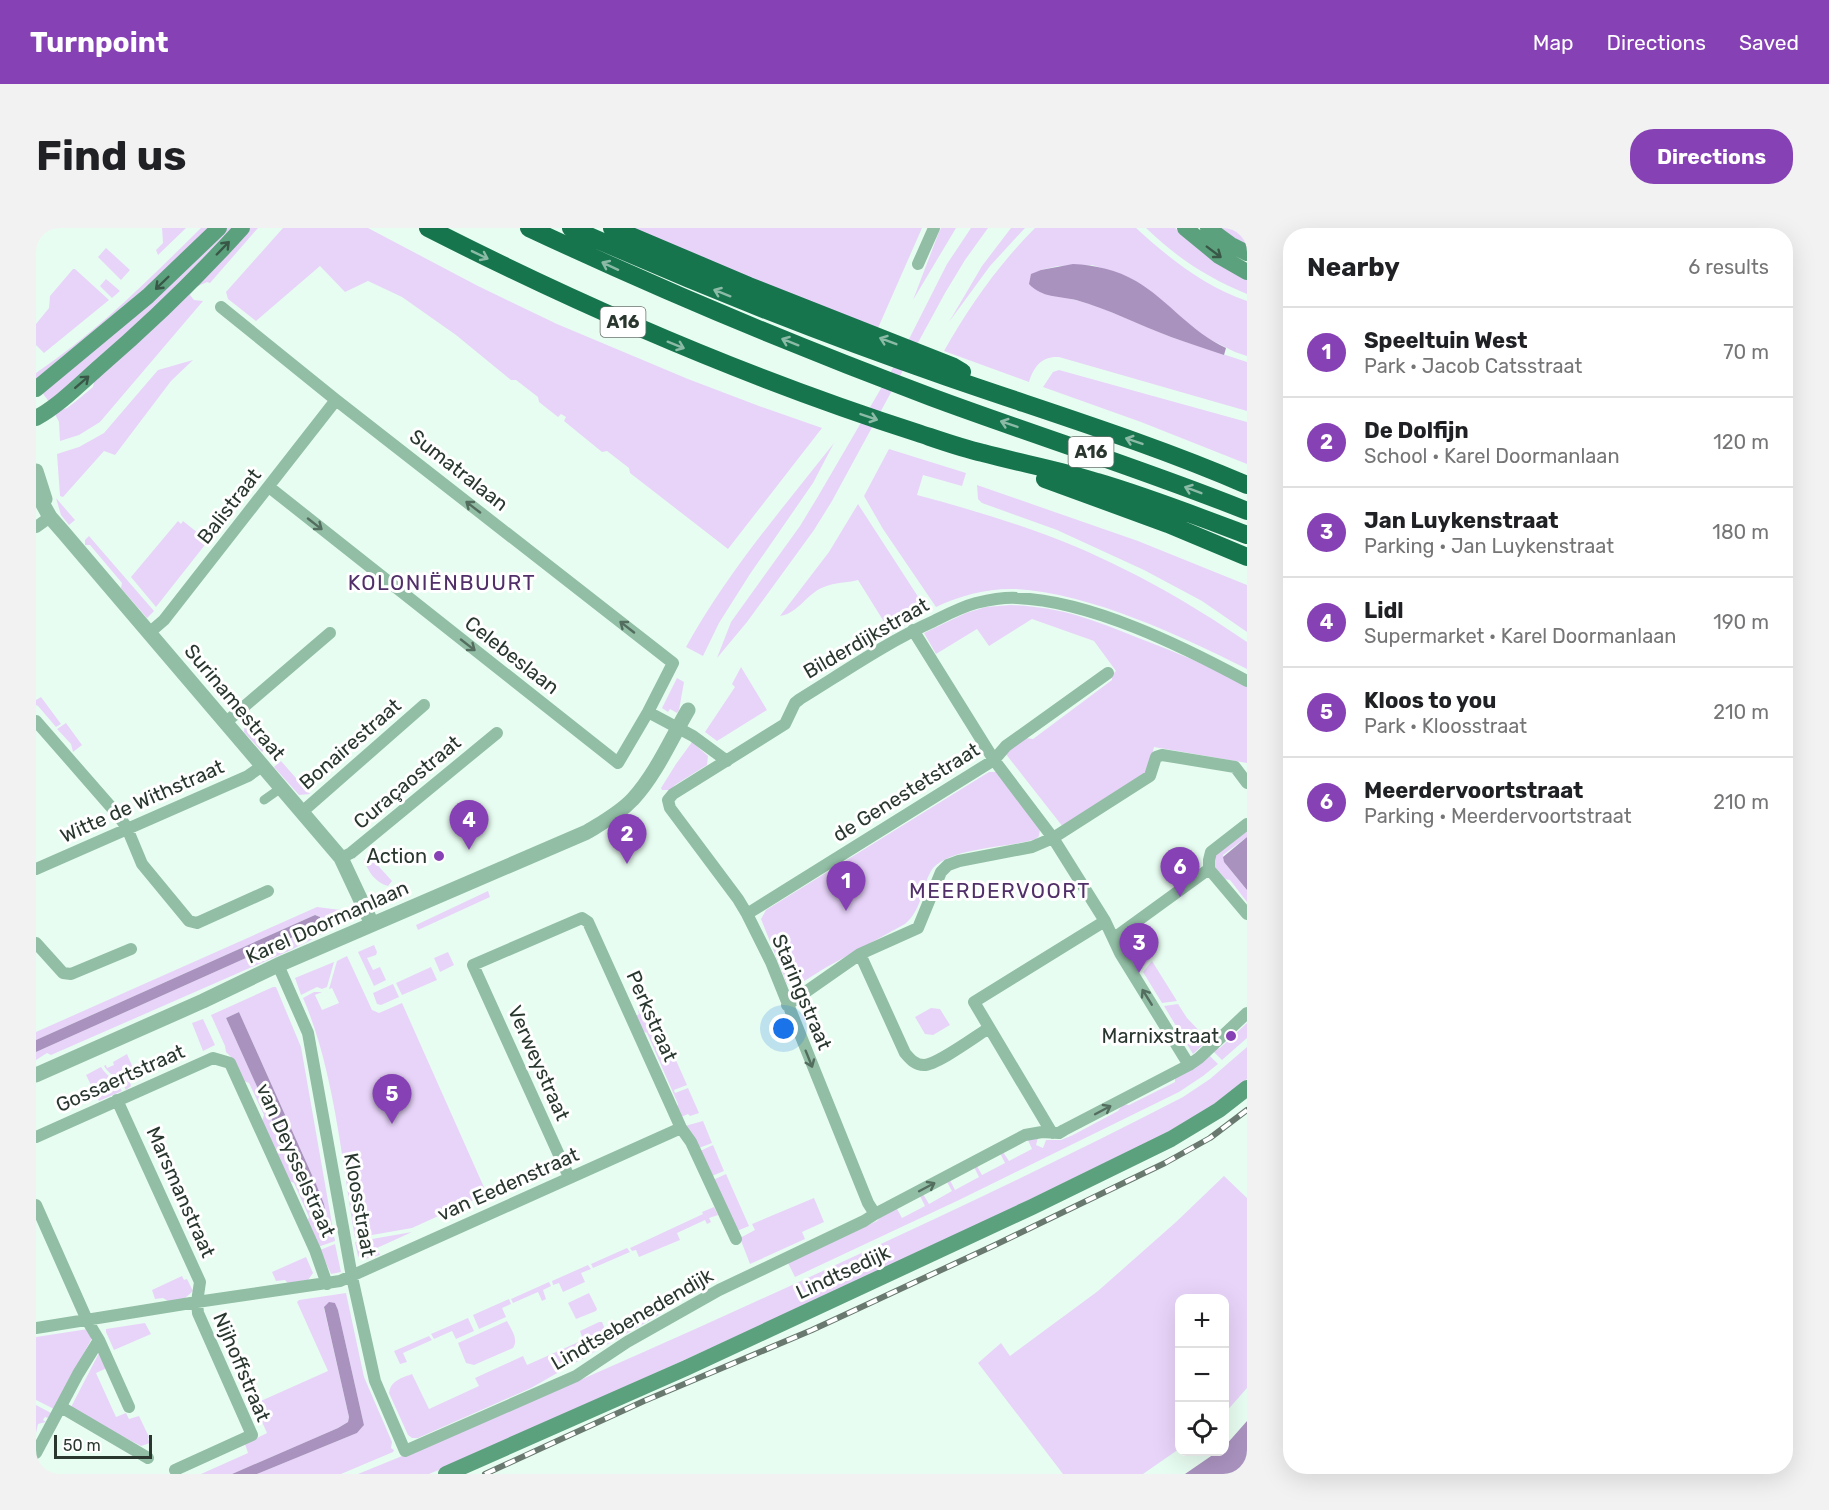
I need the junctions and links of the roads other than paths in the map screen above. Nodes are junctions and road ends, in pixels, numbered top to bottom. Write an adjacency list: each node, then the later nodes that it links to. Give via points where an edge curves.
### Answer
1 (219, 228): 15 (main road, one-way to 15, via 148,296)
2 (242, 228): 17 (main road, one-way to 2, via 141,329)
3 (428, 228): 18 (highway, A16, one-way to 18, via 546,287 727,365)
4 (529, 228): 23 (highway, A16, one-way to 4, via 1134,467 844,364 630,275)
5 (571, 228): 14 (highway, A16, one-way to 5, via 720,292)
6 (612, 228): 14 (highway, A16)
7 (934, 228): 11 (street)
8 (1185, 228): 12 (main road, one-way to 12, via 1219,256)
9 (1208, 228): 10 (main road)
10 (1247, 253)
11 (918, 264)
12 (1247, 272)
13 (221, 308): 16 (street, Sumatralaan)
14 (859, 337): 20 (highway, A16, one-way to 14, via 1001,395)
15 (36, 389)
16 (336, 400): 21 (street, Balistraat); 35 (street, Sumatralaan, one-way to 16, via 673,663)
17 (36, 418)
18 (980, 453): 26 (highway, A16, via 1095,481); 27 (highway, A16)
19 (36, 471): 24 (street, Surinamestraat)
20 (1247, 484)
21 (269, 487): 29 (street, Balistraat, via 164,620); 35 (street, Celebeslaan, one-way to 35, via 618,763)
22 (36, 492): 24 (street, Surinamestraat)
23 (1247, 512)
24 (50, 517): 25 (street); 29 (street, Surinamestraat)
25 (36, 527)
26 (1247, 535)
27 (1247, 557)
28 (913, 630): 32 (street, Bilderdijkstraat, via 975,603 1014,597 1036,599 1128,625); 40 (street); 41 (street, Bilderdijkstraat, via 800,699 785,724)
29 (149, 633): 37 (street, Surinamestraat)
30 (330, 633): 37 (street)
31 (1108, 673): 40 (street, de Genestetstraat, via 1006,746)
32 (1247, 681)
33 (423, 705): 47 (street, Bonairestraat)
34 (688, 710): 38 (street, Karel Doormanlaan)
35 (648, 712): 38 (street)
36 (36, 721): 49 (street)
37 (225, 723): 42 (street, Surinamestraat)
38 (677, 728): 41 (street); 58 (street, Karel Doormanlaan, via 633,799 587,832)
39 (496, 733): 51 (street, Curaçaostraat)
40 (994, 760): 50 (street); 55 (street, de Genestetstraat)
41 (727, 761): 46 (street, Bilderdijkstraat)
42 (262, 766): 44 (street, Surinamestraat); 49 (street, Witte de Withstraat, via 248,776)
43 (1247, 783): 50 (street, via 1234,767 1162,755 1156,757 1150,776)
44 (281, 788): 45 (street); 47 (street, Surinamestraat)
45 (264, 801)
46 (668, 801): 55 (street, Staringstraat)
47 (302, 812): 51 (street, Surinamestraat)
48 (1247, 824): 53 (street, via 1211,852)
49 (128, 828): 52 (street, Witte de Withstraat); 54 (street, via 142,864 189,921 197,923)
50 (1053, 838): 57 (street); 62 (street, via 1032,847 948,865 941,872 918,928)
51 (340, 858): 58 (street, Surinamestraat)
52 (36, 869)
53 (1209, 869): 56 (street); 59 (street)
54 (268, 891)
55 (747, 914): 65 (street, Staringstraat)
56 (1247, 914)
57 (1105, 921): 59 (street); 67 (street, via 974,1002)
58 (372, 924): 63 (street, Karel Doormanlaan)
59 (1114, 938): 69 (street, one-way to 59, via 1119,953)
60 (36, 943): 61 (street, via 63,974)
61 (131, 949)
62 (860, 954): 65 (street); 67 (street, via 904,1053 912,1062 934,1062)
63 (278, 965): 70 (street, Karel Doormanlaan); 80 (street, Kloosstraat, via 308,1033)
64 (473, 965): 73 (street, Perkstraat, via 586,919); 76 (street, Verweystraat)
65 (787, 1005): 78 (street, Staringstraat, one-way to 78)
66 (1247, 1013): 69 (street)
67 (989, 1028): 74 (street)
68 (221, 1059): 72 (street, Gossaertstraat, via 213,1058); 81 (street, van Deysselstraat, via 231,1063)
69 (1189, 1065): 74 (street, one-way to 69, via 1059,1133)
70 (36, 1075)
71 (1247, 1088): 92 (main road, Lindtsedijk, via 1171,1139 1042,1202 686,1368)
72 (117, 1100): 75 (street, Gossaertstraat); 82 (street, Marsmanstraat, via 200,1282)
73 (681, 1128): 76 (street, van Eedenstraat); 79 (street, Perkstraat)
74 (1052, 1133): 78 (street, one-way to 74, via 1025,1135)
75 (36, 1137)
76 (568, 1178): 80 (street, van Eedenstraat)
77 (36, 1205): 83 (street)
78 (875, 1214): 88 (street, Lindtsebenedendijk, via 719,1290 576,1376)
79 (736, 1239)
80 (352, 1277): 81 (street, Nijhoffstraat); 88 (street, Kloosstraat, via 375,1381)
81 (327, 1284): 82 (street, Nijhoffstraat)
82 (197, 1302): 83 (street, Nijhoffstraat); 91 (street, Nijhoffstraat, via 202,1325 252,1436)
83 (87, 1320): 84 (street, Nijhoffstraat); 85 (street)
84 (36, 1328)
85 (99, 1340): 86 (street); 87 (street)
86 (61, 1407): 89 (street); 90 (street)
87 (129, 1407)
88 (405, 1451)
89 (36, 1454)
90 (148, 1458)
91 (175, 1470)
92 (446, 1474)

